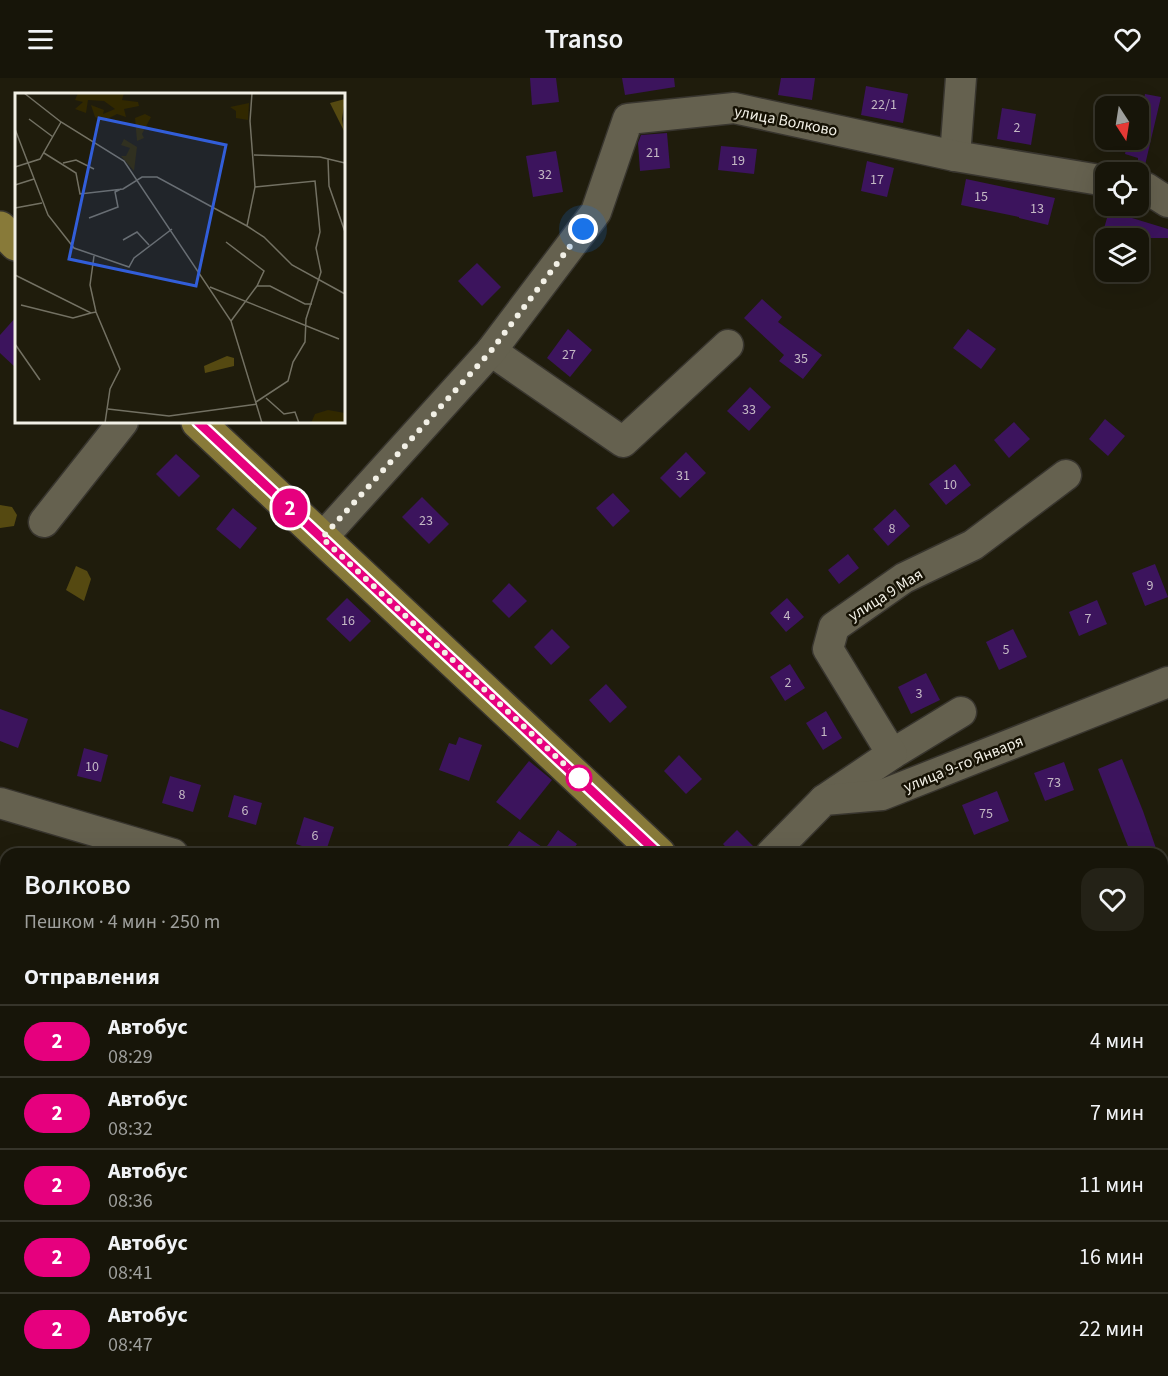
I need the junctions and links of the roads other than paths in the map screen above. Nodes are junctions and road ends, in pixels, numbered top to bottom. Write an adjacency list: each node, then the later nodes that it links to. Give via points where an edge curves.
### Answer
1 (961, 78): 2 (street)
2 (955, 156): 3 (street, улица Волково); 9 (street, улица Волково, via 734,108 628,119 596,212)
3 (1095, 179)
4 (1149, 190): 5 (street)
5 (1168, 202)
6 (0, 228): 7 (main road)
7 (15, 243)
8 (728, 345): 9 (street, via 623,442)
9 (491, 351): 14 (street, улица Волково)
10 (122, 423): 13 (street)
11 (199, 423): 14 (main road)
12 (1066, 476): 17 (street, улица 9 Мая, via 973,545 904,578 834,627 828,649)
13 (44, 522)
14 (322, 538): 21 (main road)
15 (1168, 682): 18 (street, улица 9-го Января, via 882,795)
16 (961, 712): 17 (street)
17 (892, 754): 18 (street)
18 (824, 800): 22 (street)
19 (0, 803): 20 (street)
20 (153, 848)
21 (653, 848)
22 (777, 848)

